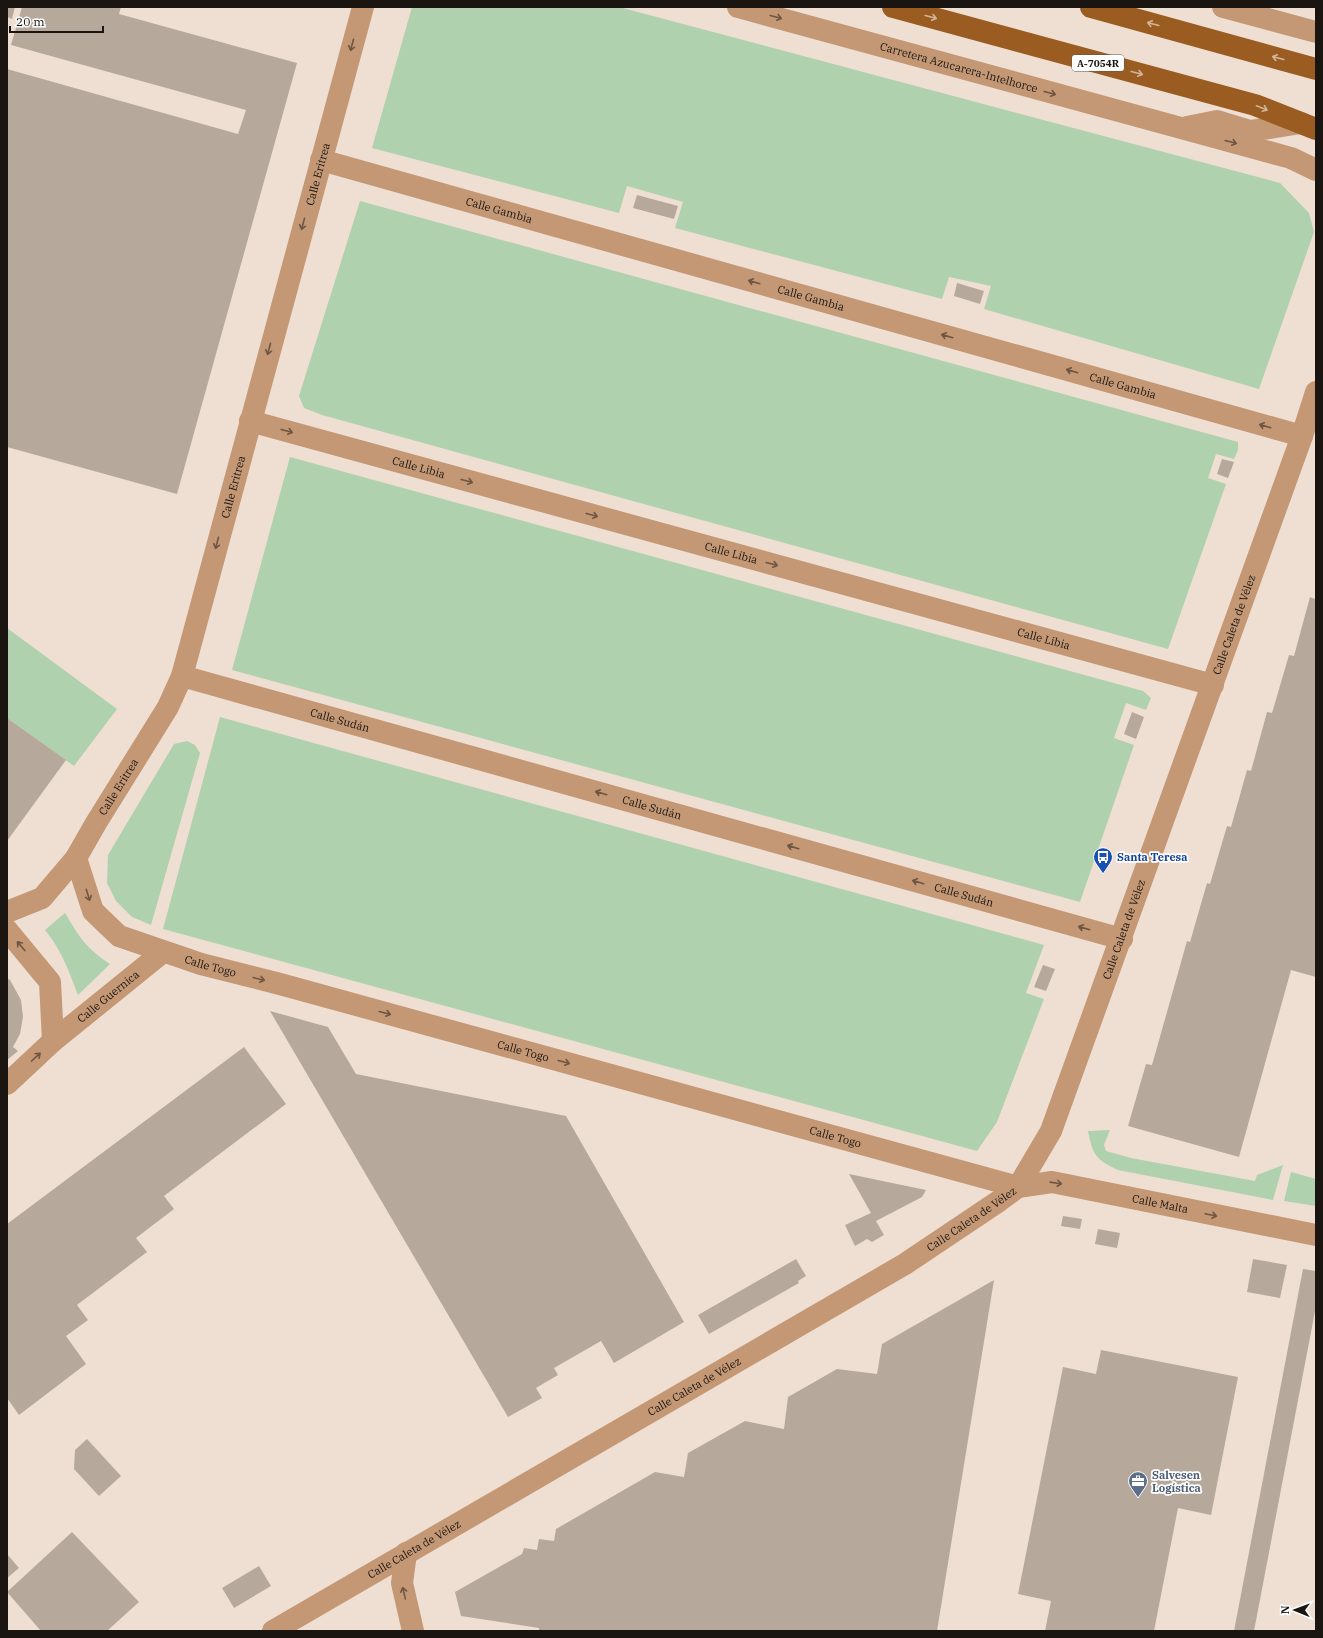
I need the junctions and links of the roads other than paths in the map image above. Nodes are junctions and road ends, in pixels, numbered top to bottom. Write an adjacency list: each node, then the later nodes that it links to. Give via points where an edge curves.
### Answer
1 (363, 7): 10 (street, Calle Eritrea, one-way to 10)
2 (738, 7): 9 (street, Carretera Azucarera-Intelhorce, one-way to 9)
3 (893, 7): 8 (main road, Carretera Azucarera-Intelhorce / A-7054R, one-way to 8, via 1255,105)
4 (1091, 7): 7 (main road, one-way to 4)
5 (1223, 7): 6 (street)
6 (1316, 32)
7 (1316, 68)
8 (1308, 126): 9 (street, Carretera Azucarera-Intelhorce, via 1250,131 1217,122)
9 (1180, 128): 11 (street, Carretera Azucarera-Intelhorce, one-way to 11, via 1291,158)
10 (321, 160): 13 (street, Calle Eritrea, one-way to 13); 14 (street, Calle Gambia, one-way to 10)
11 (1316, 170)
12 (1316, 392): 14 (street, Calle Caleta de Vélez)
13 (250, 421): 15 (street, Calle Eritrea, one-way to 15); 16 (street, Calle Libia, one-way to 16)
14 (1302, 436): 16 (street, Calle Caleta de Vélez)
15 (182, 676): 17 (street, Calle Eritrea, via 168,707); 20 (street, Calle Sudán, one-way to 15)
16 (1213, 685): 20 (street, Calle Caleta de Vélez)
17 (76, 858): 18 (street, Calle Eritrea, via 42,898); 21 (street, Calle Togo, one-way to 21, via 93,911 118,936)
18 (7, 912)
19 (7, 930): 22 (street, one-way to 19, via 50,982)
20 (1122, 939): 24 (street, Calle Caleta de Vélez, via 1052,1131)
21 (164, 952): 22 (street, Calle Guernica); 24 (street, Calle Togo, one-way to 24)
22 (54, 1041): 23 (street, Calle Guernica, one-way to 22)
23 (7, 1084)
24 (1018, 1187): 25 (street, Calle Malta, one-way to 25, via 1052,1182); 26 (street, Calle Caleta de Vélez, via 905,1264)
25 (1312, 1233)
26 (406, 1553): 27 (street, Calle Caleta de Vélez); 28 (street, one-way to 26, via 402,1583)
27 (273, 1631)
28 (412, 1631)

